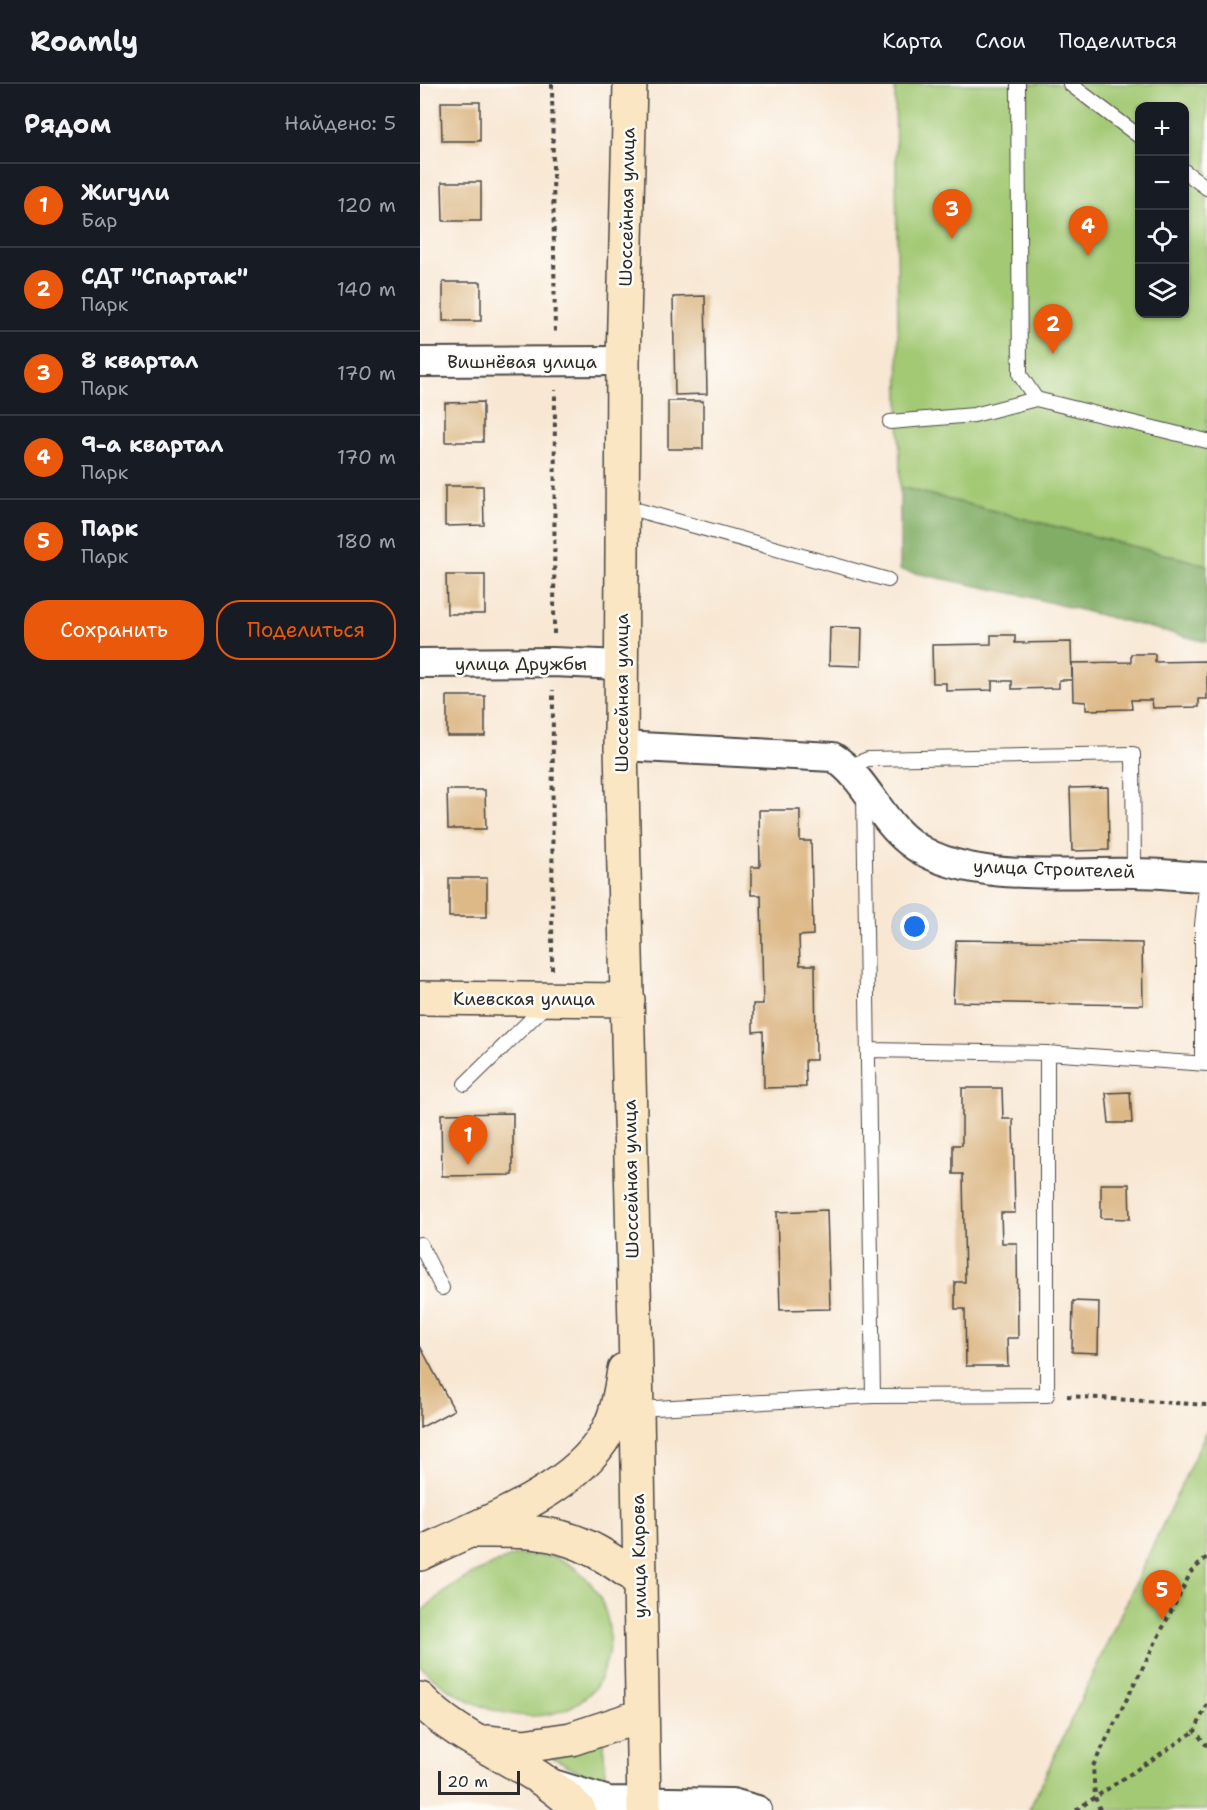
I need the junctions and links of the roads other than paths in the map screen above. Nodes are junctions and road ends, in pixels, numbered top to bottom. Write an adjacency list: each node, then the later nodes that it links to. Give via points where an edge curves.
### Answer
1 (630, 84): 7 (main road, Шоссейная улица)
2 (1018, 84): 9 (lane, via 1020,375)
3 (1070, 84): 4 (lane)
4 (1135, 133)
5 (1189, 174): 6 (lane)
6 (1207, 188)
7 (623, 361): 8 (street, Вишнёвая улица); 12 (main road, Шоссейная улица)
8 (420, 362)
9 (1036, 399): 10 (lane, via 974,416); 11 (lane)
10 (890, 422)
11 (1207, 441)
12 (623, 506): 13 (lane); 15 (main road, Шоссейная улица)
13 (888, 580)
14 (420, 663): 15 (street, улица Дружбы)
15 (621, 665): 16 (main road, Шоссейная улица)
16 (621, 746): 17 (street, улица Строителей, via 832,757); 22 (main road, Шоссейная улица)
17 (856, 777): 18 (street, улица Строителей, via 908,842 958,864 984,870); 18 (lane, via 868,759 1133,754); 23 (lane)
18 (1134, 873): 19 (street, улица Строителей)
19 (1207, 877): 25 (lane, via 1202,925)
20 (552, 985): 21 (main road, Киевская улица); 22 (main road, Киевская улица); 26 (lane)
21 (420, 998)
22 (628, 1000): 29 (main road, Шоссейная улица)
23 (869, 1050): 24 (lane); 30 (lane)
24 (1047, 1053): 25 (lane); 30 (lane, via 1047,1395)
25 (1205, 1064)
26 (465, 1084)
27 (420, 1244): 28 (lane)
28 (442, 1288)
29 (634, 1303): 31 (main road, улица Кирова); 32 (main road, via 619,1401 597,1449 578,1470 551,1489)
30 (873, 1396): 31 (lane)
31 (638, 1409): 34 (main road, улица Кирова)
32 (466, 1531): 33 (main road); 34 (main road, via 555,1534 586,1544)
33 (422, 1555)
34 (639, 1580): 36 (main road, улица Кирова)
35 (425, 1707): 37 (main road, via 456,1731)
36 (641, 1716): 37 (main road, via 571,1739 524,1746); 39 (main road, улица Кирова)
37 (479, 1741): 38 (main road)
38 (543, 1780): 39 (street, via 608,1801); 40 (main road)
39 (644, 1807): 41 (street, via 732,1803)
40 (579, 1810)
41 (757, 1810)

